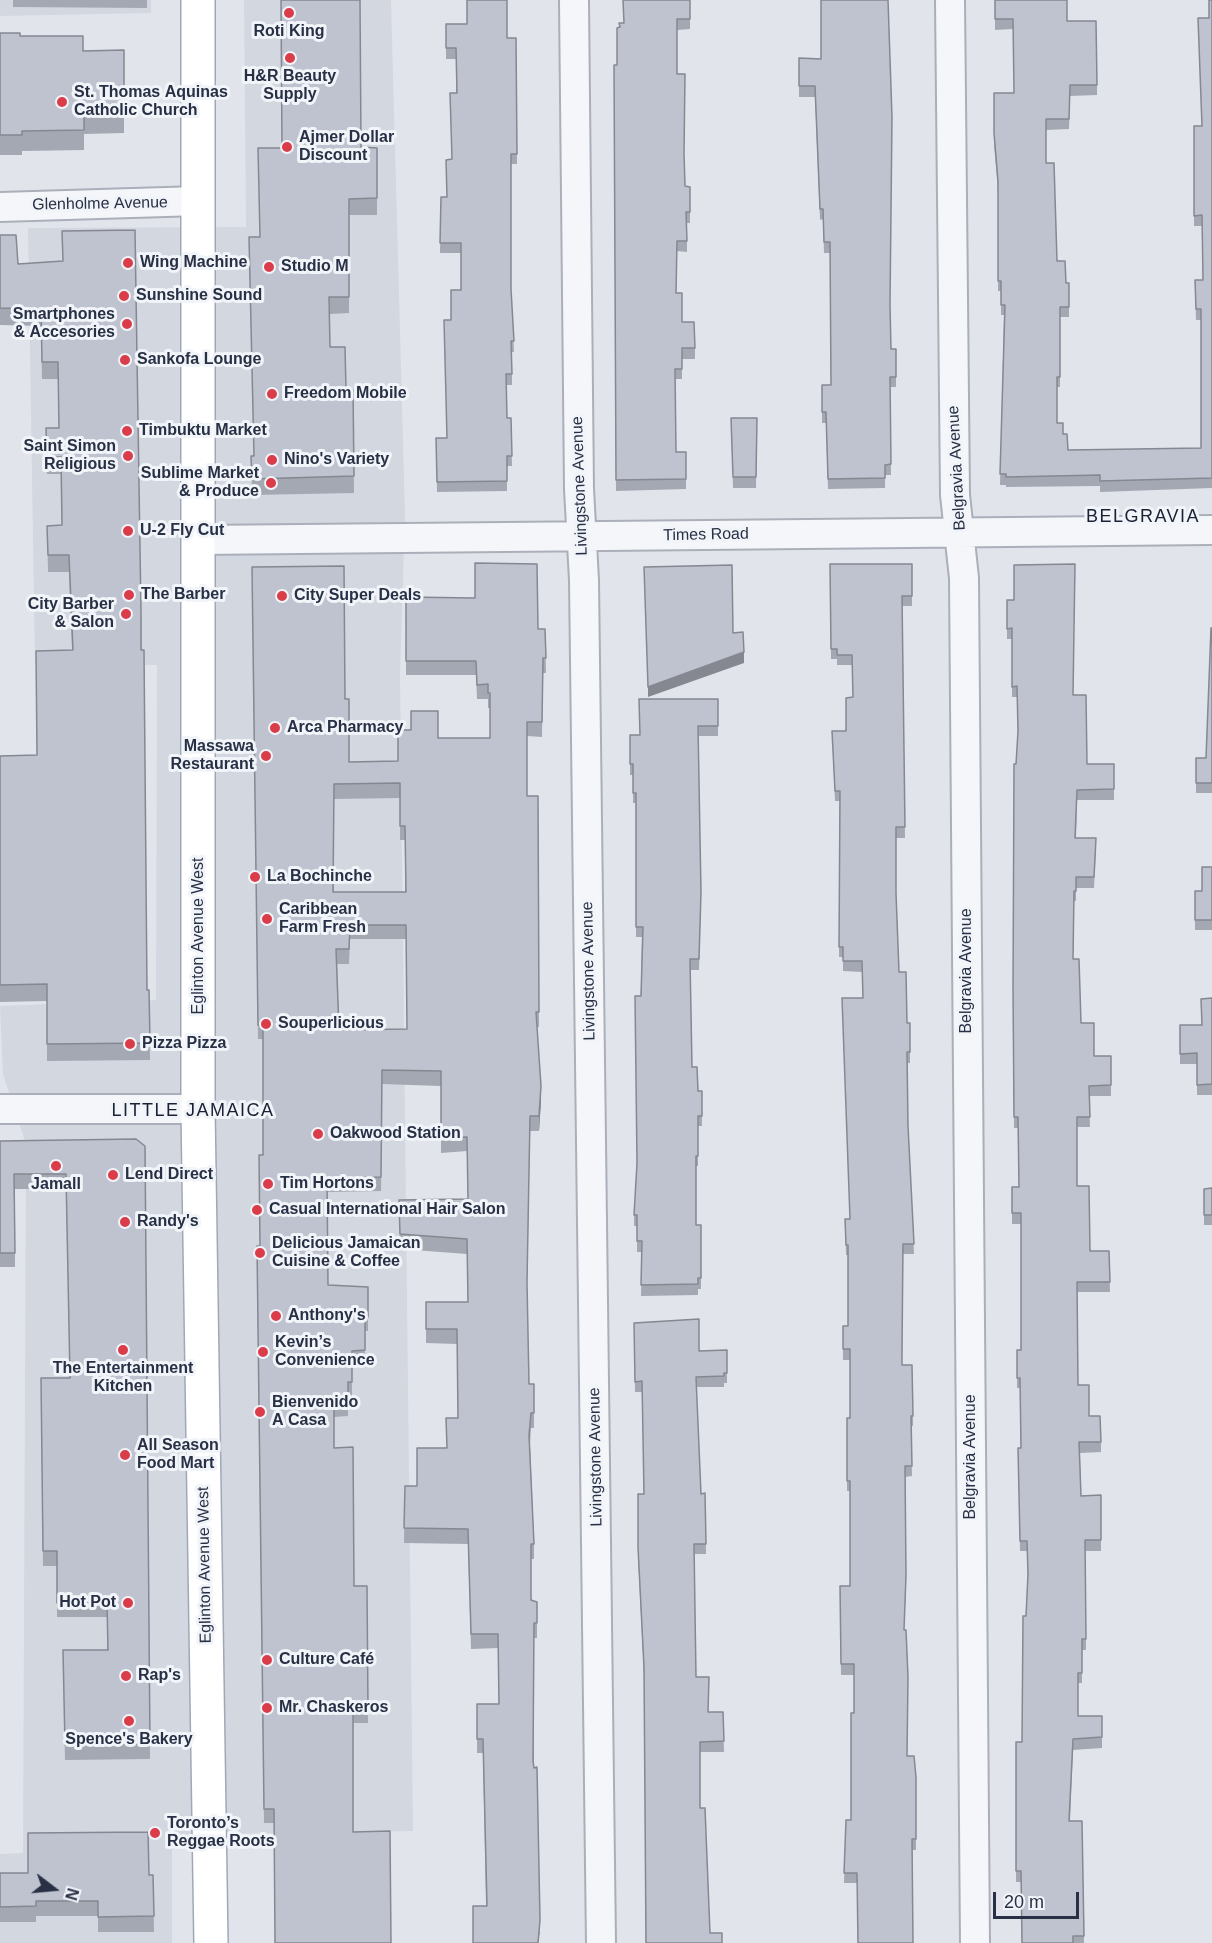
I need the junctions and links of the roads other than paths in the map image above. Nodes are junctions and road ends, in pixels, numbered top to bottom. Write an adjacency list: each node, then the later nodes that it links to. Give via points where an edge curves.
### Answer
1 (198, 0): 4 (main road, Eglinton Avenue West)
2 (574, 0): 8 (street, Livingstone Avenue)
3 (950, 0): 7 (street, Belgravia Avenue, via 955,495)
4 (199, 201): 5 (street, Glenholme Avenue); 9 (main road, Eglinton Avenue West)
5 (0, 207)
6 (1212, 530): 7 (street, Times Road)
7 (960, 532): 8 (street, Times Road); 14 (street, Belgravia Avenue, via 964,602)
8 (580, 537): 9 (street, Times Road); 13 (street, Livingstone Avenue, via 584,580)
9 (200, 540): 11 (main road, Eglinton Avenue West)
10 (0, 1109): 11 (street)
11 (198, 1109): 12 (main road, Eglinton Avenue West)
12 (210, 1943)
13 (601, 1943)
14 (975, 1943)

